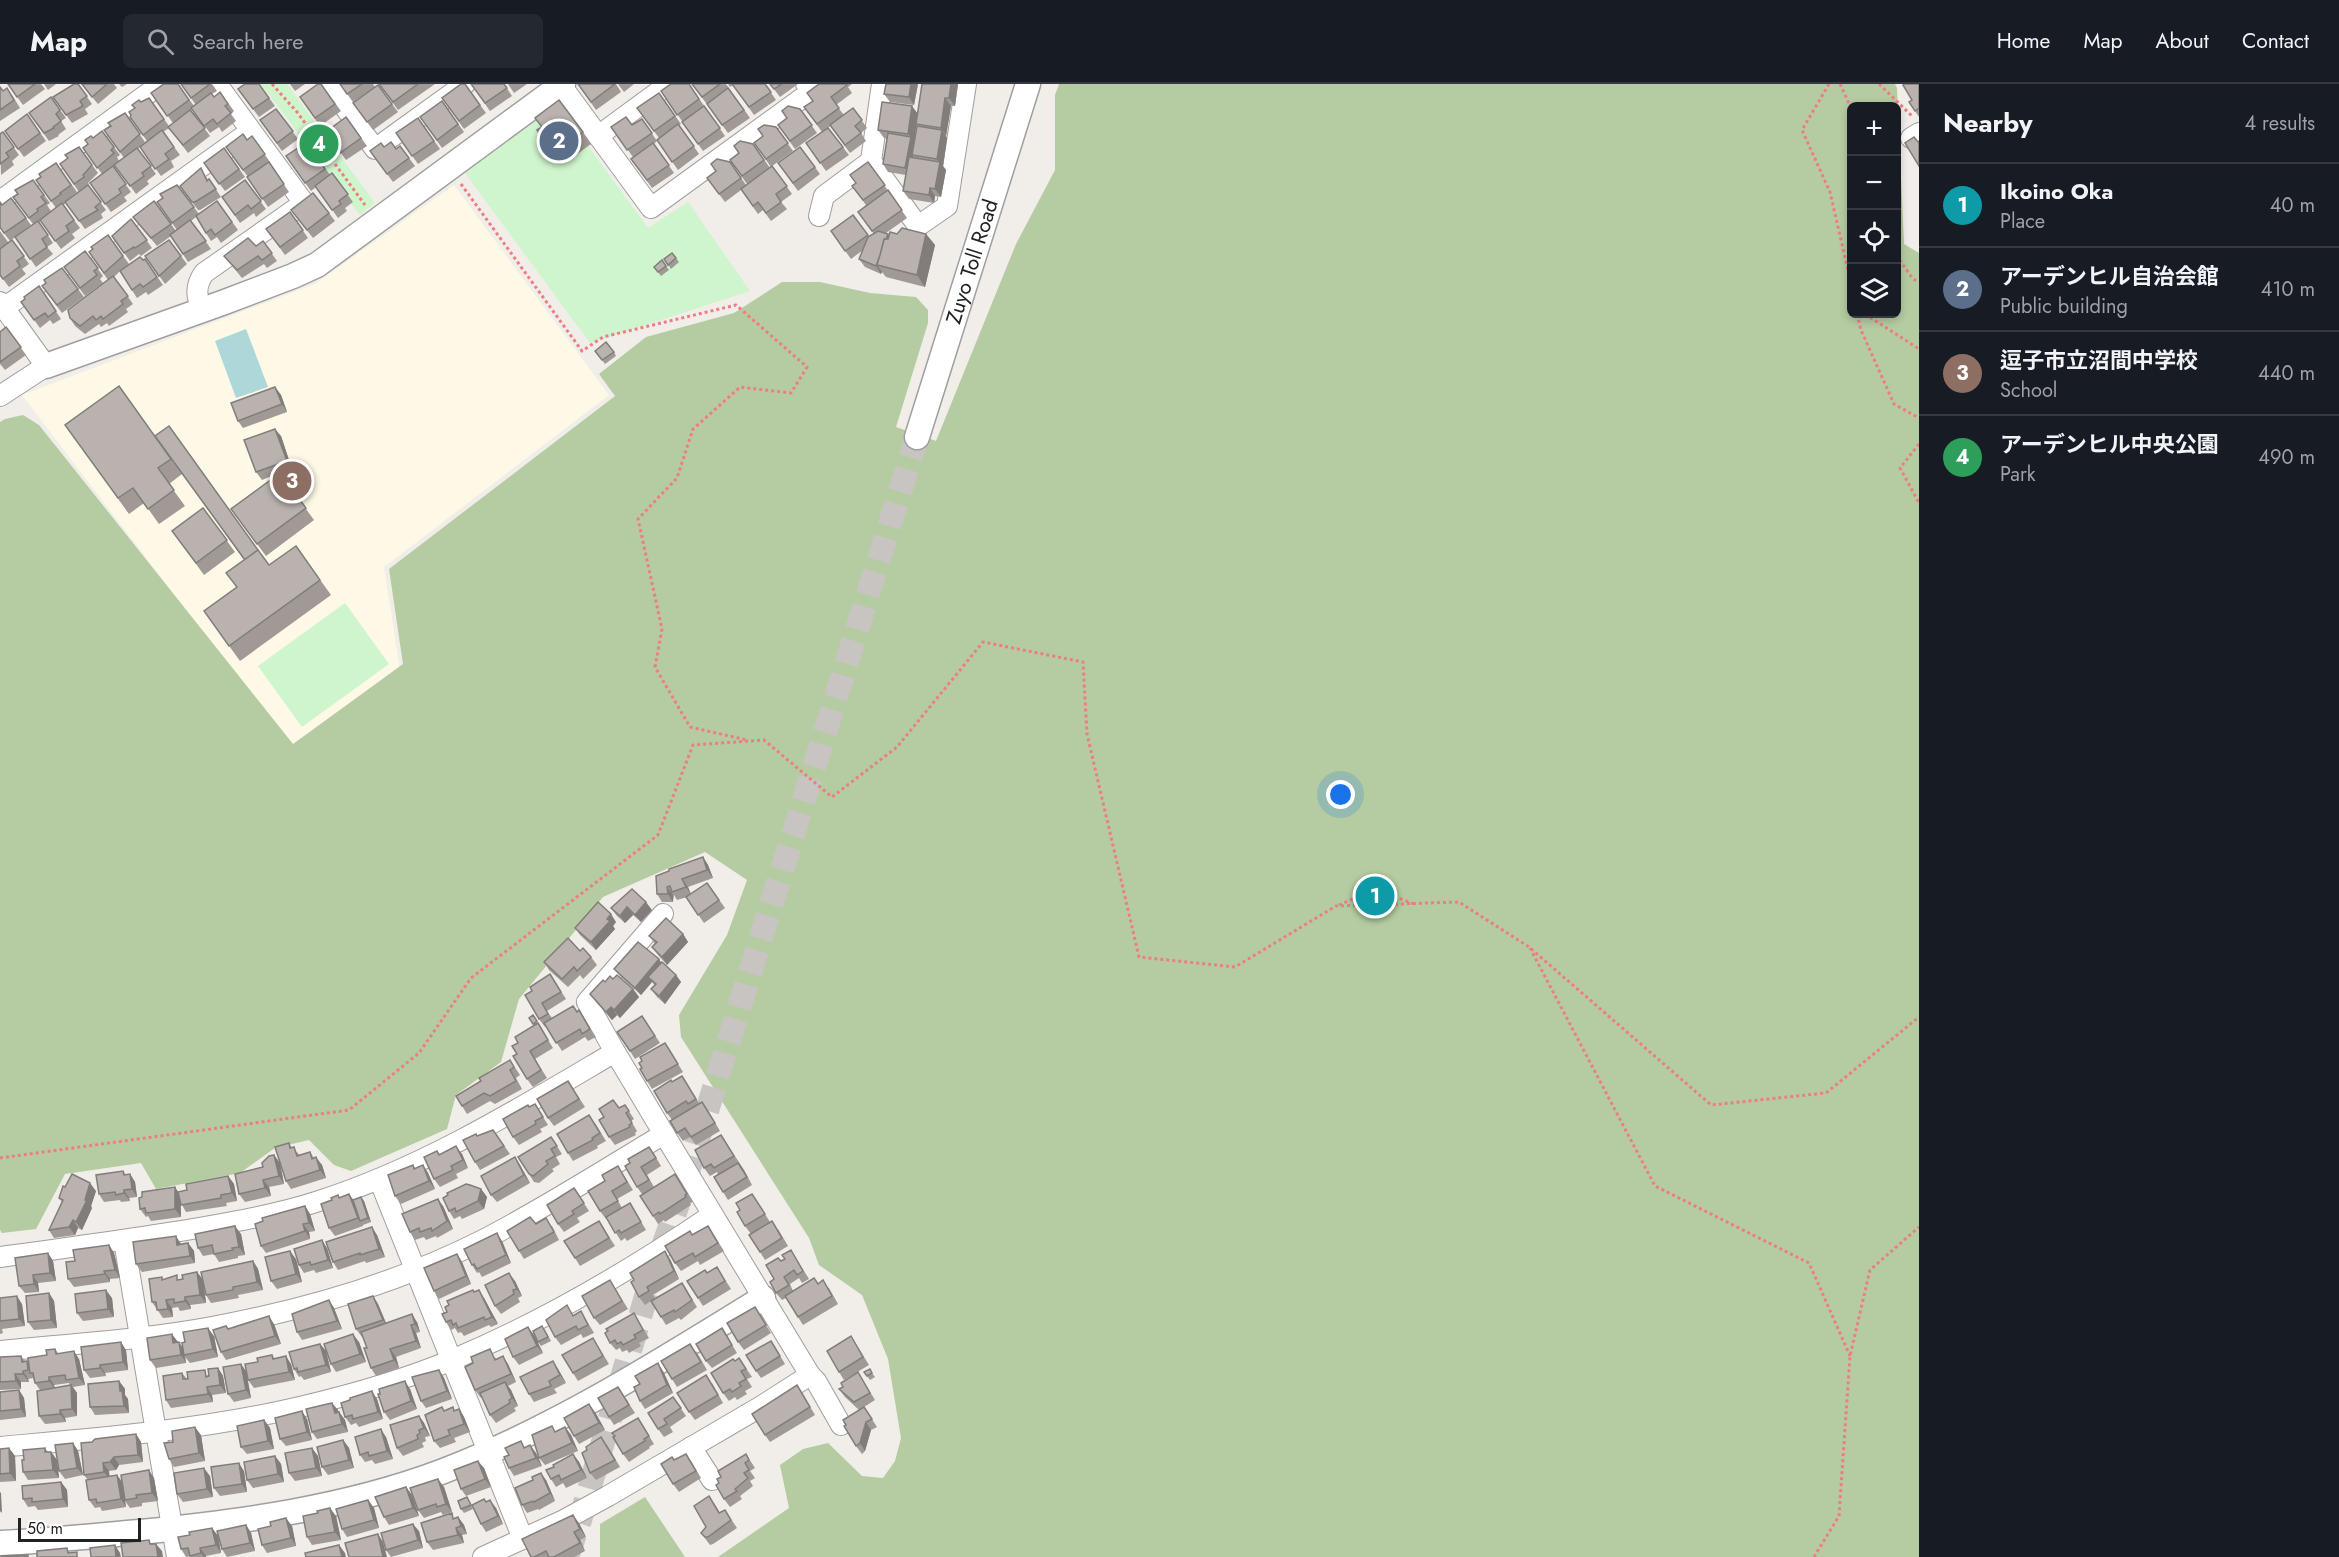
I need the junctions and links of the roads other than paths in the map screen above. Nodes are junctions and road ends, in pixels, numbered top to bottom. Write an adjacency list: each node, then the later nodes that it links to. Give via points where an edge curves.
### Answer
1 (161, 84): 14 (street)
2 (217, 84): 11 (street)
3 (328, 84): 4 (street, via 375,149)
4 (465, 84)
5 (669, 84): 12 (street)
6 (806, 84): 12 (street, via 812,91 651,208)
7 (882, 84): 13 (street)
8 (966, 84): 13 (street, via 947,206 918,226)
9 (1028, 84): 20 (street, Zuyo Toll Road)
10 (562, 85): 12 (street); 17 (street, via 317,265)
11 (251, 131): 16 (street); 17 (street, via 303,203 204,273 196,296)
12 (598, 136)
13 (871, 161): 15 (street, via 824,196)
14 (0, 201)
15 (819, 216)
16 (2, 305): 18 (street)
17 (202, 310): 18 (street)
18 (46, 366): 19 (street)
19 (0, 396)
20 (916, 436)
21 (663, 914): 22 (street, via 587,1002)
22 (615, 1052): 23 (street); 24 (street, via 484,1129)
23 (663, 1134): 25 (street); 28 (street, via 482,1240)
24 (379, 1179): 26 (street, via 261,1217); 28 (street)
25 (712, 1215): 29 (street); 32 (street, via 617,1276)
26 (124, 1241): 27 (street); 30 (street)
27 (0, 1257)
28 (415, 1269): 30 (street, via 362,1289 261,1317); 32 (street)
29 (763, 1298): 33 (street); 38 (street, via 577,1410)
30 (140, 1336): 31 (street); 35 (street)
31 (0, 1351)
32 (452, 1360): 35 (street, via 301,1407); 38 (street)
33 (810, 1375): 34 (street); 37 (street)
34 (841, 1425)
35 (156, 1431): 36 (street); 40 (street)
36 (0, 1447)
37 (691, 1447): 39 (street); 41 (street, via 564,1520)
38 (489, 1453): 40 (street, via 438,1473 328,1504 266,1517); 41 (street)
39 (712, 1480)
40 (172, 1528): 42 (street); 43 (street)
41 (523, 1539): 44 (street)
42 (0, 1543)
43 (177, 1557)
44 (483, 1557)

